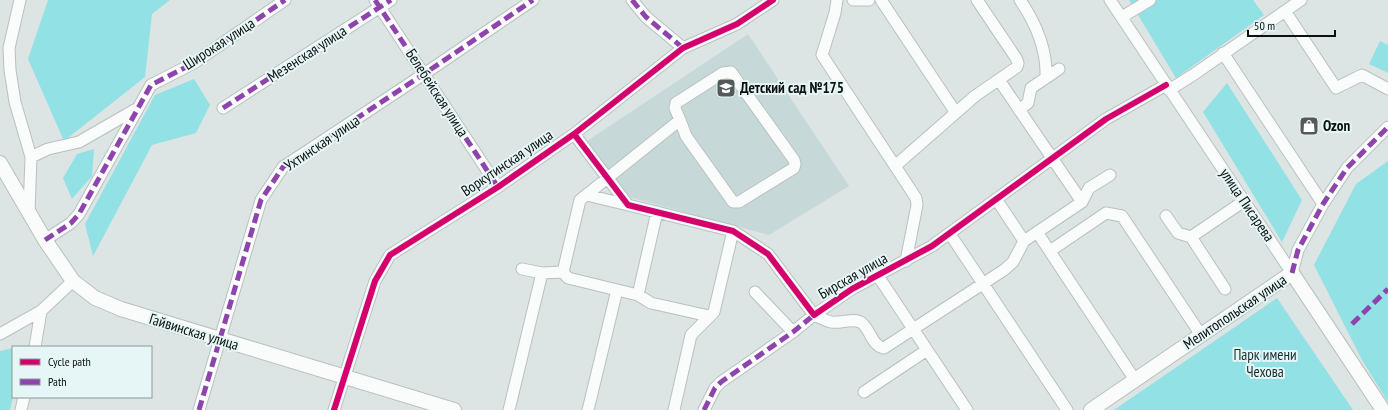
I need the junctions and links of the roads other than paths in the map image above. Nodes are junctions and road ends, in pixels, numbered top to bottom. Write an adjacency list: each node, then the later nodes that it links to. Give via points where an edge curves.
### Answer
1 (20, 0): 34 (street, via 9,48 10,70 15,102)
2 (285, 0): 27 (street, Широкая улица, via 194,63 151,85)
3 (391, 0): 16 (street, Мезенская улица)
4 (533, 0): 22 (street, Ухтинская улица)
5 (632, 0): 19 (street, via 646,17)
6 (773, 0): 19 (street, Воркутинская улица, via 737,24)
7 (837, 0): 37 (street, via 822,55)
8 (853, 0): 9 (street)
9 (869, 0)
10 (881, 0): 30 (street)
11 (977, 0): 24 (street, via 1018,63 1017,67)
12 (1020, 0): 23 (street, via 1039,36)
13 (1110, 0): 18 (street, улица Писарева)
14 (1150, 0): 18 (street)
15 (1301, 0): 17 (street, Бирская улица)
16 (378, 4): 22 (street, Белебейская улица); 28 (street, Мезенская улица)
17 (1285, 11): 20 (street, Бирская улица); 26 (street, via 1336,88 1362,75)
18 (1122, 17): 25 (street, улица Писарева)
19 (683, 48): 33 (street, Воркутинская улица)
20 (1223, 53): 25 (street, Бирская улица); 45 (street)
21 (1059, 69): 23 (street)
22 (424, 74): 40 (street, Белебейская улица); 76 (street, Ухтинская улица, via 282,167 261,200)
23 (1046, 77): 29 (street, via 1031,88 1028,103)
24 (999, 80): 29 (street); 30 (street)
25 (1168, 87): 35 (street, Бирская улица, via 1106,119); 43 (street, улица Писарева)
26 (1388, 89)
27 (138, 108): 34 (street, via 79,142 48,149); 54 (street, via 79,214 71,223)
28 (224, 108)
29 (1019, 110): 35 (street)
30 (956, 113): 37 (street)
31 (680, 120): 31 (street, via 686,136 733,202 739,202 790,171 795,164 731,72 723,73 676,103 675,108); 39 (street)
32 (1388, 127): 45 (street, Мелитопольская улица, via 1347,168)
33 (574, 134): 39 (street); 40 (street, Воркутинская улица)
34 (32, 157): 47 (street)
35 (1052, 159): 42 (street, Бирская улица); 44 (street)
36 (0, 163): 47 (main road, Гайвинская улица)
37 (895, 166): 57 (street, via 916,198 917,205)
38 (1110, 175): 44 (street, via 1089,188)
39 (608, 178): 41 (street); 46 (street)
40 (498, 186): 79 (street, Воркутинская улица, via 390,255 375,281)
41 (587, 195): 46 (street, Бирская улица); 59 (street, via 580,200)
42 (996, 199): 52 (street, Бирская улица); 55 (street)
43 (1244, 201): 53 (street); 61 (street, улица Писарева)
44 (1082, 202): 51 (street)
45 (1323, 204): 61 (street, Мелитопольская улица, via 1298,250)
46 (628, 205): 48 (street, Бирская улица)
47 (29, 212): 54 (main road, Гайвинская улица)
48 (657, 212): 50 (street, Бирская улица); 68 (street)
49 (1166, 216): 53 (street, via 1180,235)
50 (733, 231): 70 (street, Бирская улица, via 768,254); 71 (street, via 714,312)
51 (1037, 232): 55 (street); 56 (street)
52 (950, 234): 57 (street, Бирская улица); 64 (street)
53 (1191, 237): 65 (street)
54 (45, 240): 63 (main road, Гайвинская улица)
55 (1024, 241): 64 (street, via 1009,266)
56 (1050, 251): 75 (street, via 1106,213 1122,216); 80 (street)
57 (906, 261): 62 (street, Бирская улица)
58 (522, 269): 60 (street)
59 (563, 272): 60 (street); 66 (street, via 568,278)
60 (542, 273): 87 (street)
61 (1292, 273): 75 (main road, Мелитопольская улица); 94 (main road, улица Писарева)
62 (878, 276): 70 (street, Бирская улица, via 852,289); 72 (street)
63 (73, 281): 69 (street); 76 (main road, Гайвинская улица, via 95,298 121,309)
64 (983, 284): 72 (street); 92 (street)
65 (1225, 288)
66 (617, 290): 68 (street); 88 (street)
67 (755, 292): 73 (street)
68 (638, 295): 71 (street, via 651,302)
69 (41, 311): 74 (street); 77 (street)
70 (814, 315): 72 (street, via 832,322 862,323 879,347 884,348); 73 (street, Бирская улица)
71 (709, 316): 89 (street, via 692,335)
72 (914, 330): 78 (street)
73 (793, 332): 90 (street, Бирская улица, via 721,382 715,388)
74 (0, 334)
75 (1201, 335): 80 (main road, Мелитопольская улица)
76 (220, 340): 79 (main road, Гайвинская улица); 84 (street, Ухтинская улица)
77 (35, 346)
78 (927, 350): 81 (street); 91 (street)
79 (344, 377): 85 (street, Воркутинская улица); 86 (main road, Гайвинская улица)
80 (1136, 380): 93 (main road, Мелитопольская улица)
81 (864, 392)
82 (24, 398): 83 (street)
83 (20, 410)
84 (200, 410)
85 (334, 410)
86 (454, 410)
87 (509, 410)
88 (588, 410)
89 (674, 410)
90 (704, 410)
91 (967, 410)
92 (1067, 410)
93 (1091, 410)
94 (1383, 410)

